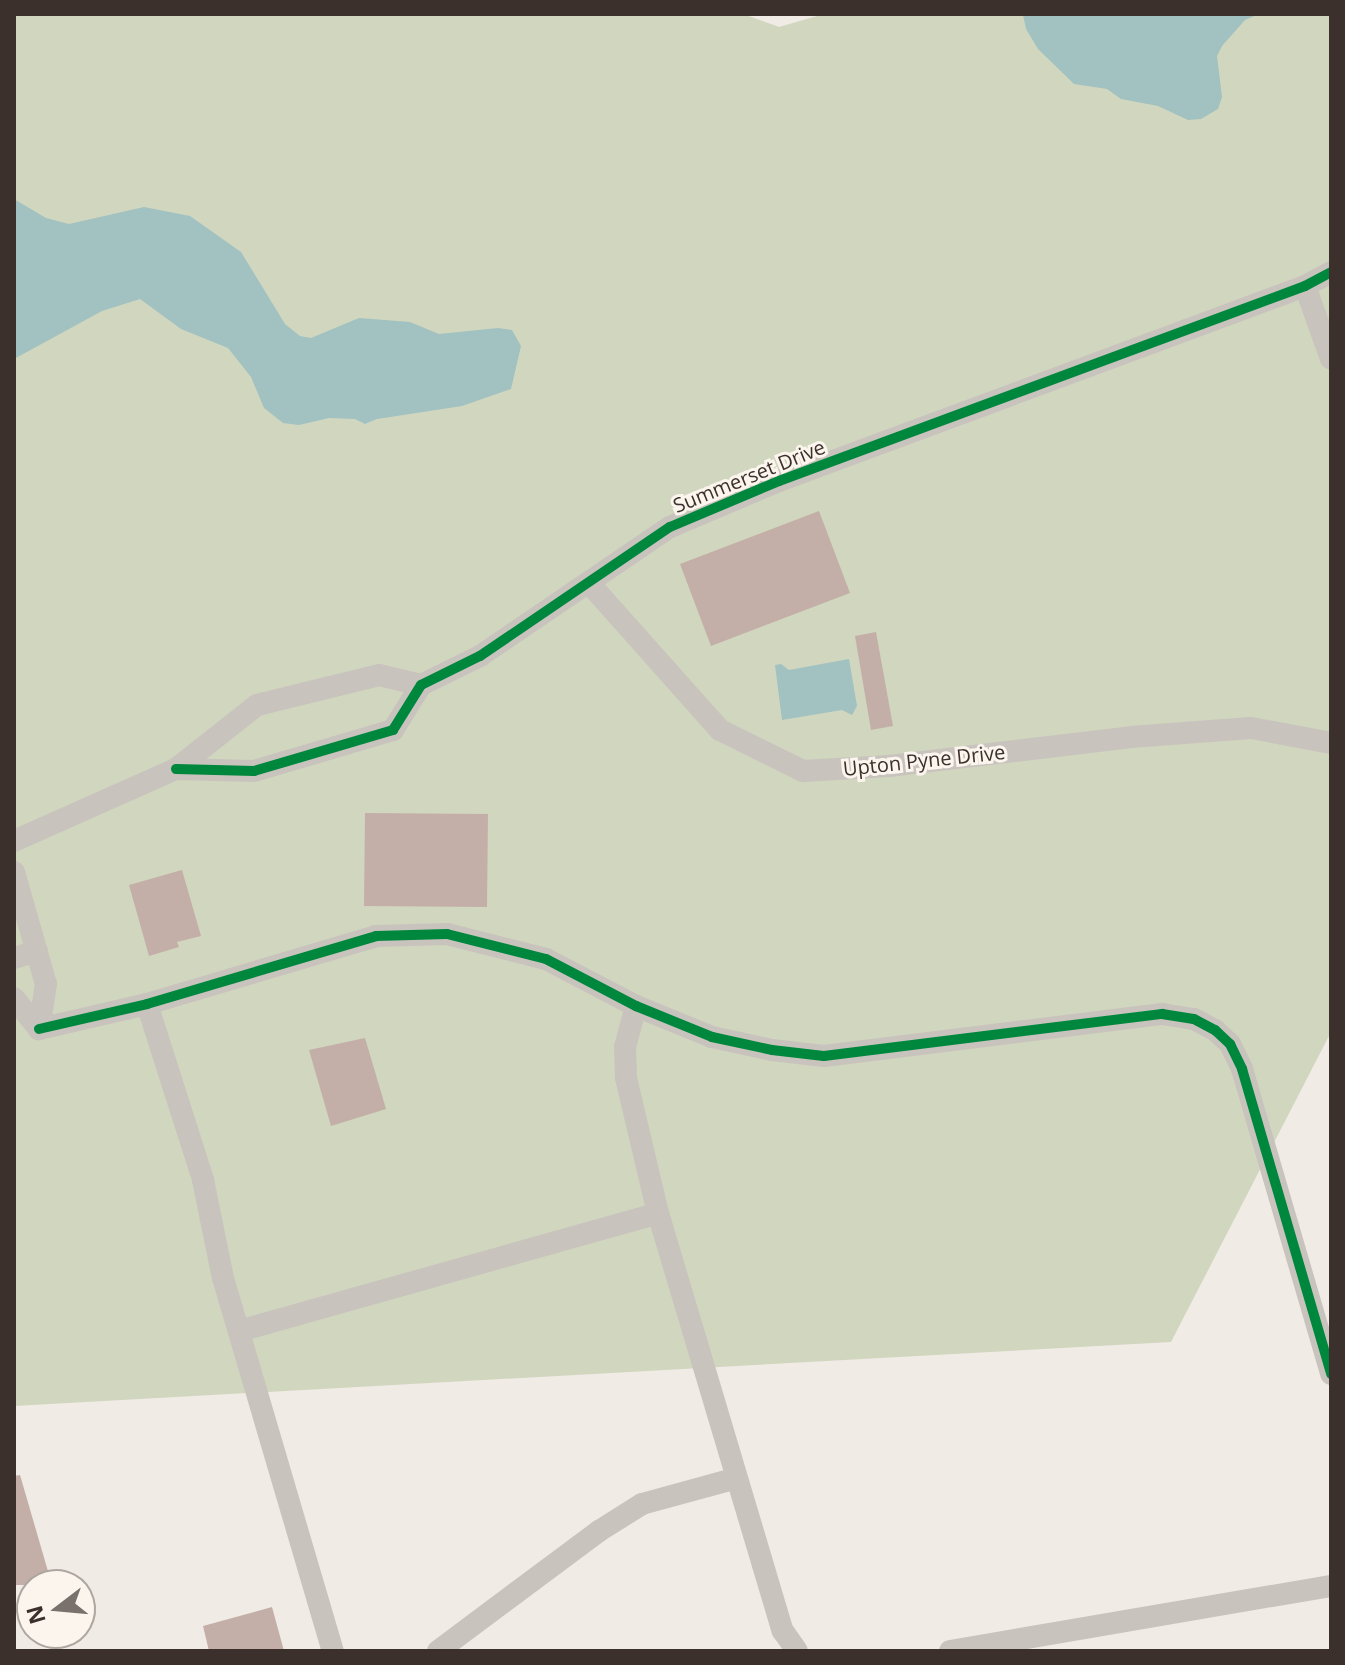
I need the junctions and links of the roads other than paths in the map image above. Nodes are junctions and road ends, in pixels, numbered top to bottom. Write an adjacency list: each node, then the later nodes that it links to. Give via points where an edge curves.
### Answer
1 (1331, 272): 2 (street, Summerset Drive)
2 (1305, 286): 3 (street); 4 (street, Summerset Drive, via 779,481 670,527)
3 (1331, 359)
4 (589, 583): 5 (street, Summerset Drive, via 480,656); 6 (street, Upton Pyne Drive, via 720,730 803,771 1251,728)
5 (421, 685): 7 (street, via 379,675 257,705); 7 (street, via 393,730 254,771)
6 (1331, 743)
7 (176, 769): 8 (street)
8 (14, 841)
9 (14, 872): 10 (street)
10 (37, 951): 11 (street); 15 (street, via 46,984)
11 (14, 958)
12 (14, 998): 15 (street)
13 (147, 1004): 14 (street, via 376,936 447,934 546,959); 15 (street); 17 (street, via 203,1180)
14 (636, 1006): 16 (street, via 625,1047 626,1078); 18 (street, via 712,1037 824,1056 1162,1014 1194,1019 1215,1030 1230,1044 1242,1069)
15 (39, 1029)
16 (658, 1213): 17 (street); 19 (street)
17 (239, 1331): 21 (street)
18 (1331, 1374)
19 (737, 1478): 22 (street, via 642,1504); 23 (street, via 783,1631)
20 (1331, 1586): 24 (street)
21 (333, 1651)
22 (438, 1651)
23 (797, 1651)
24 (950, 1651)

